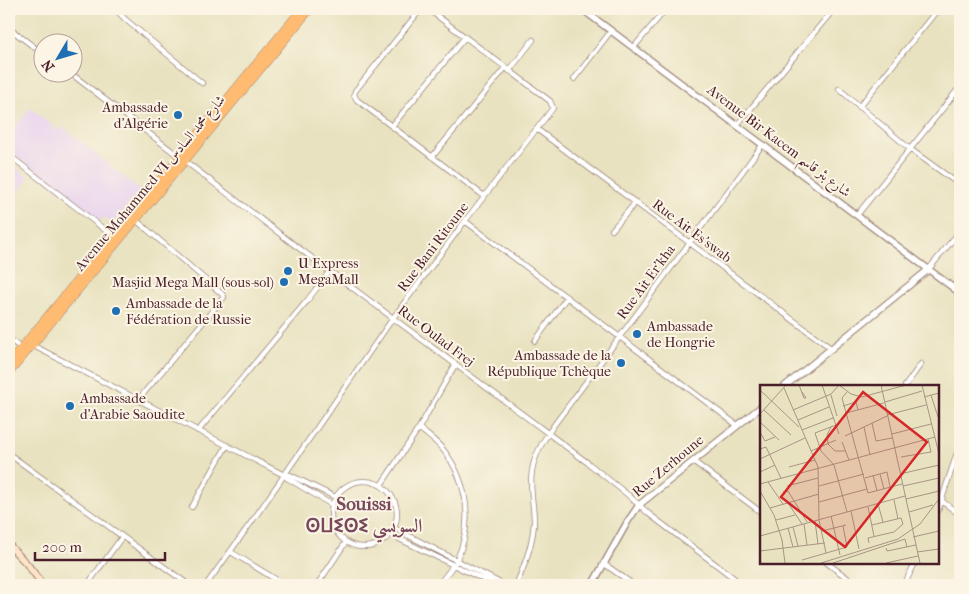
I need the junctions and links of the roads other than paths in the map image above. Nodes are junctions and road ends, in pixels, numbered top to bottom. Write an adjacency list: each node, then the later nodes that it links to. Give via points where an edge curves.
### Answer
1 (115, 9): 19 (street)
2 (301, 9): 30 (main road, Avenue Mohammed VI شارع محمد السادس)
3 (310, 9): 30 (main road, Avenue Mohammed VI شارع محمد السادس)
4 (421, 9): 24 (street, via 354,94 357,100)
5 (428, 9): 12 (street)
6 (582, 9): 11 (street, Avenue Bir Kacem شارع بئر قاسم)
7 (666, 9): 15 (street)
8 (834, 9): 23 (street)
9 (938, 9): 22 (street)
10 (9, 28): 14 (street)
11 (611, 31): 15 (street, Avenue Bir Kacem شارع بئر قاسم); 17 (street)
12 (465, 37): 16 (street); 24 (street)
13 (533, 40): 16 (street)
14 (32, 45)
15 (634, 47): 23 (street, Avenue Bir Kacem شارع بئر قاسم)
16 (507, 70): 25 (street, Rue Bani Ritoune, via 550,101 552,112); 29 (street)
17 (574, 79)
18 (82, 82): 30 (street, Rue Oulad Frej)
19 (202, 83)
20 (960, 87): 27 (street)
21 (839, 88): 22 (street)
22 (859, 107): 27 (street)
23 (737, 125): 26 (street, Avenue Bir Kacem شارع بئر قاسم)
24 (392, 126): 29 (street)
25 (538, 130): 32 (street, Rue Bani Ritoune); 33 (street, Rue Ait Es'swab)
26 (763, 144): 34 (street, Avenue Bir Kacem شارع بئر قاسم); 40 (street, Rue Ait Er'kha)
27 (910, 149): 31 (street); 34 (street)
28 (9, 155): 39 (street)
29 (432, 157): 32 (street)
30 (182, 159): 35 (main road, Avenue Mohammed VI شارع محمد السادس); 39 (main road, Avenue Mohammed VI شارع محمد السادس); 42 (street, Rue Oulad Frej)
31 (960, 185)
32 (484, 196): 36 (street, Rue Bani Ritoune)
33 (636, 202): 37 (street); 40 (street, Rue Ait Es'swab)
34 (857, 215): 41 (street, Avenue Bir Kacem شارع بئر قاسم)
35 (136, 220): 51 (main road, Avenue Mohammed VI شارع محمد السادس); 60 (street, via 224,295)
36 (465, 221): 46 (street); 47 (street, Rue Bani Ritoune)
37 (612, 230)
38 (960, 231): 41 (street)
39 (114, 237): 52 (main road, Avenue Mohammed VI شارع محمد السادس)
40 (690, 243): 48 (street, Rue Ait Er'kha); 53 (street, Rue Ait Es'swab)
41 (928, 270): 44 (street, Avenue Bir Kacem شارع بئر قاسم); 53 (street)
42 (330, 271): 47 (street, Rue Oulad Frej); 64 (street)
43 (960, 282): 44 (street)
44 (954, 289): 45 (street, Avenue Bir Kacem شارع بئر قاسم)
45 (960, 293)
46 (567, 297): 48 (street); 50 (street)
47 (393, 318): 56 (street, Rue Oulad Frej); 70 (street, Rue Bani Ritoune)
48 (620, 337): 62 (street); 65 (street, Rue Ait Er'kha)
49 (9, 339): 52 (street)
50 (535, 341)
51 (32, 345): 57 (main road, Avenue Mohammed VI شارع محمد السادس); 60 (street)
52 (21, 348): 54 (main road, Avenue Mohammed VI شارع محمد السادس)
53 (832, 349): 58 (street)
54 (9, 363)
55 (921, 364): 59 (street)
56 (455, 365): 63 (street); 65 (street, Rue Oulad Frej)
57 (9, 373)
58 (788, 385)
59 (906, 385)
60 (138, 400): 64 (street)
61 (760, 408): 62 (street, Rue Zerhoune)
62 (737, 425): 69 (street, Rue Zerhoune)
63 (419, 428): 71 (street); 85 (street, via 444,451 463,489 466,522)
64 (198, 430): 67 (street)
65 (548, 434): 75 (street, Rue Oulad Frej); 99 (street, Rue Ait Er'kha, via 531,472 532,540)
66 (960, 444): 73 (street)
67 (227, 445): 70 (street); 76 (street)
68 (9, 454): 81 (street)
69 (693, 461): 75 (street, Rue Zerhoune); 77 (street)
70 (285, 474): 72 (street); 74 (street); 84 (street, Rue Bani Ritoune)
71 (381, 485): 72 (street, via 362,481 352,483); 79 (street, via 392,496 396,507)
72 (335, 497): 74 (street)
73 (940, 500): 78 (street)
74 (332, 505): 82 (street, via 335,531)
75 (639, 505): 86 (street, Rue Zerhoune); 102 (street, Rue Oulad Frej)
76 (192, 507)
77 (760, 511)
78 (960, 515)
79 (394, 528): 80 (street); 85 (street)
80 (391, 535): 82 (street, via 374,546 356,546); 89 (street)
81 (122, 537): 91 (street, via 90,581); 92 (street)
82 (346, 542): 95 (street)
83 (9, 545): 90 (main road)
84 (231, 552): 93 (street, Rue Bani Ritoune); 94 (street)
85 (456, 560): 89 (street); 98 (street)
86 (604, 563): 100 (street, Rue Zerhoune); 101 (street)
87 (828, 564): 103 (street)
88 (914, 564): 104 (street, via 907,579)
89 (453, 565): 96 (street); 97 (street)
90 (42, 585)
91 (91, 585)
92 (189, 585)
93 (206, 585)
94 (285, 585)
95 (317, 585)
96 (438, 585)
97 (495, 585)
98 (504, 585)
99 (516, 585)
100 (592, 585)
101 (634, 585)
102 (743, 585)
103 (857, 585)
104 (909, 585)

